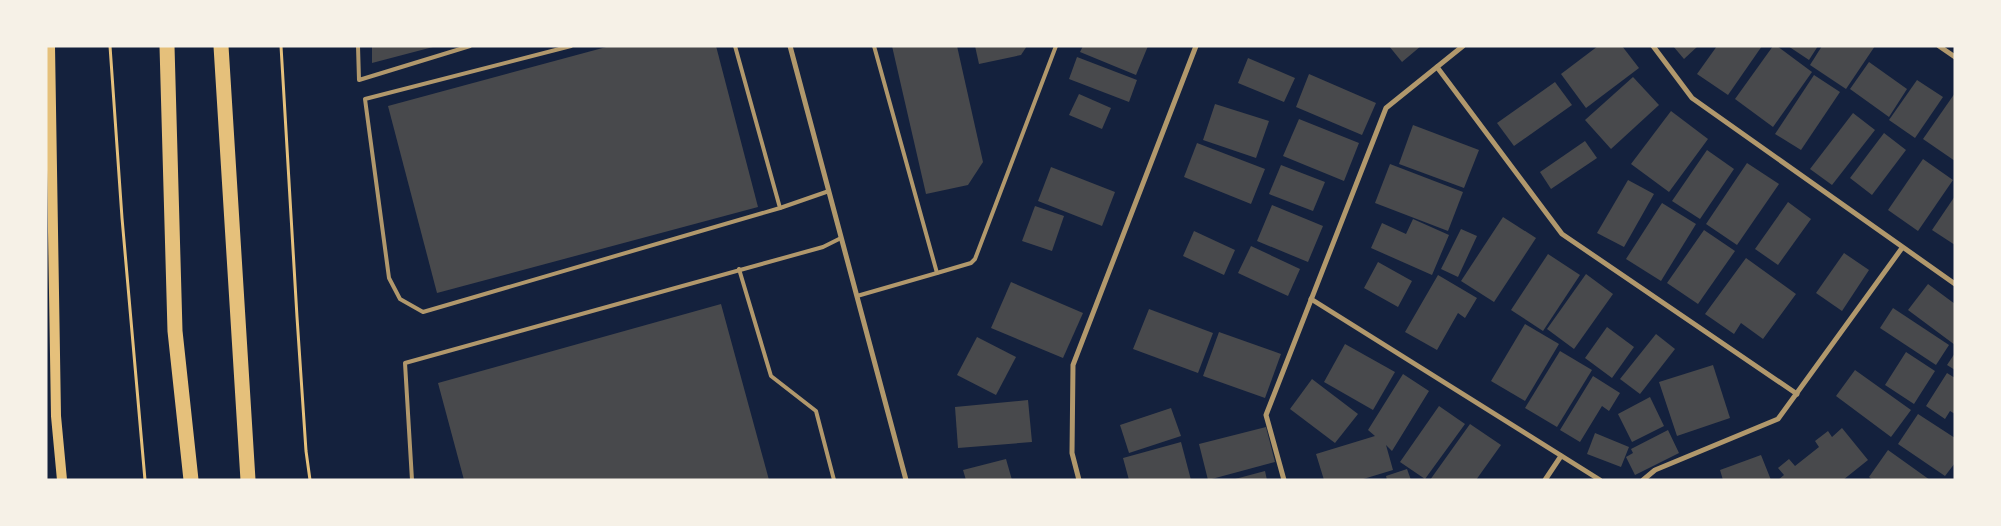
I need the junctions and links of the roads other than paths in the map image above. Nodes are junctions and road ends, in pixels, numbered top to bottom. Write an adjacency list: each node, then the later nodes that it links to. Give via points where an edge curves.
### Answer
1 (50, 46): 28 (main road, via 56,416)
2 (167, 46): 29 (highway, via 176,331)
3 (221, 46): 30 (highway)
4 (358, 46): 5 (lane, via 359,80)
5 (470, 46)
6 (571, 46): 18 (lane, via 365,99 389,278 400,299 423,312)
7 (735, 46): 18 (lane)
8 (790, 46): 17 (street)
9 (874, 46): 22 (lane)
10 (1056, 46): 22 (lane, via 975,259)
11 (1196, 46): 34 (street, via 1073,365 1072,453)
12 (1462, 46): 16 (street)
13 (1652, 46): 20 (street, via 1692,98)
14 (1939, 46): 15 (street)
15 (1955, 57)
16 (1437, 67): 25 (street, via 1386,108); 26 (street, via 1562,234)
17 (829, 191): 18 (lane); 19 (street)
18 (780, 208)
19 (841, 238): 21 (lane, via 823,247); 24 (street)
20 (1902, 248): 23 (street); 26 (street)
21 (739, 269): 31 (lane, via 405,363); 32 (lane, via 771,376 816,411)
22 (937, 273): 24 (lane)
23 (1955, 284)
24 (857, 296): 33 (street)
25 (1311, 299): 27 (street); 35 (street, via 1266,415)
26 (1796, 394): 38 (street, via 1778,419 1655,470)
27 (1561, 456): 36 (street); 37 (street)
28 (62, 480)
29 (191, 480)
30 (248, 480)
31 (412, 480)
32 (834, 480)
33 (906, 480)
34 (1079, 480)
35 (1284, 480)
36 (1545, 480)
37 (1600, 480)
38 (1643, 480)

